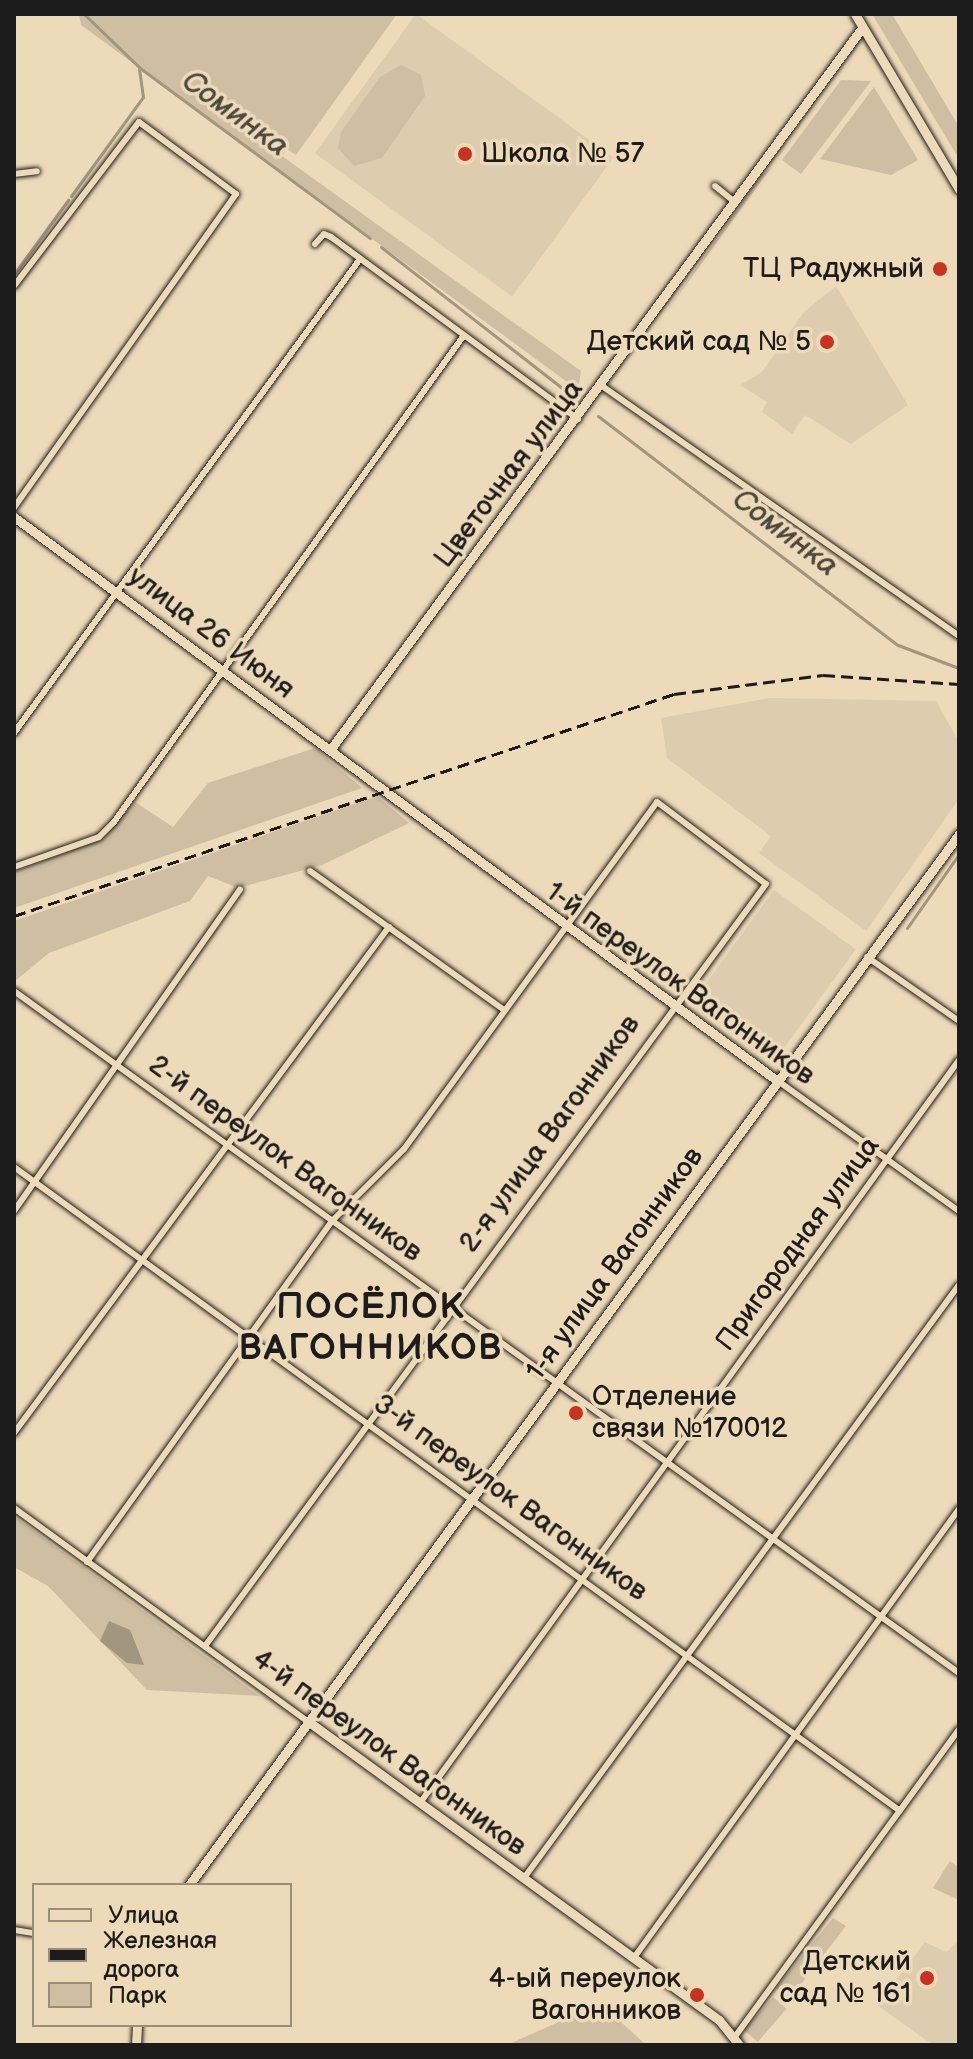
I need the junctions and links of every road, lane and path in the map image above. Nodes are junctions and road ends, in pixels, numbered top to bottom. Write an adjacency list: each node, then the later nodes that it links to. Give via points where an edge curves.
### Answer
1 (855, 14): 2 (street)
2 (862, 28): 6 (street); 7 (street, Цветочная улица)
3 (37, 171): 4 (street)
4 (14, 174)
5 (715, 186): 7 (street)
6 (959, 189)
7 (735, 202): 12 (street, Цветочная улица)
8 (315, 244): 9 (street, via 324,234)
9 (360, 259): 11 (street); 16 (street)
10 (14, 286): 14 (street, via 132,129 147,124 236,194)
11 (462, 338): 13 (street); 18 (street)
12 (602, 386): 13 (street, Цветочная улица); 17 (street)
13 (578, 419): 20 (street, Цветочная улица)
14 (14, 508)
15 (14, 517): 16 (street, улица 26 Июня)
16 (118, 591): 18 (street, улица 26 Июня); 19 (street)
17 (959, 636)
18 (225, 670): 20 (street, улица 26 Июня); 23 (street, via 99,837)
19 (14, 733)
20 (330, 750): 21 (street, улица 26 Июня)
21 (378, 791): 27 (street, 1-й переулок Вагонников)
22 (959, 834): 28 (street, 1-я улица Вагонников)
23 (14, 867)
24 (310, 871): 26 (street)
25 (240, 889): 34 (street)
26 (389, 927): 31 (street); 36 (street)
27 (565, 928): 30 (street, 1-й переулок Вагонников); 30 (street, 2-я улица Вагонников, via 657,802 766,884); 31 (street)
28 (866, 957): 32 (street); 35 (street, 1-я улица Вагонников)
29 (14, 991): 34 (street, 2-й переулок Вагонников)
30 (672, 1005): 35 (street, 1-й переулок Вагонников); 45 (street, 2-я улица Вагонников)
31 (504, 1010): 42 (street, via 404,1149)
32 (959, 1021)
33 (959, 1060): 37 (street, Пригородная улица)
34 (118, 1066): 36 (street, 2-й переулок Вагонников); 39 (street)
35 (775, 1079): 37 (street, 1-й переулок Вагонников); 47 (street, 1-я улица Вагонников)
36 (226, 1143): 42 (street, 2-й переулок Вагонников); 43 (street)
37 (884, 1159): 41 (street, 1-й переулок Вагонников); 50 (street, Пригородная улица)
38 (14, 1167): 39 (street, 3-й переулок Вагонников)
39 (34, 1183): 40 (street); 43 (street, 3-й переулок Вагонников)
40 (14, 1211)
41 (959, 1211)
42 (331, 1222): 45 (street, 2-й переулок Вагонников); 46 (street)
43 (140, 1260): 46 (street, 3-й переулок Вагонников); 49 (street)
44 (959, 1285): 54 (street)
45 (451, 1305): 47 (street, 2-й переулок Вагонников); 48 (street, 2-я улица Вагонников)
46 (252, 1340): 48 (street, 3-й переулок Вагонников); 55 (street)
47 (557, 1383): 50 (street, 2-й переулок Вагонников); 51 (street, 1-я улица Вагонников)
48 (368, 1420): 51 (street, 3-й переулок Вагонников); 58 (street, 2-я улица Вагонников)
49 (14, 1433)
50 (666, 1464): 54 (street, 2-й переулок Вагонников); 56 (street, Пригородная улица)
51 (473, 1498): 56 (street, 3-й переулок Вагонников); 61 (street, 1-я улица Вагонников)
52 (14, 1508): 55 (street, 4-й переулок Вагонников)
53 (959, 1509): 57 (street)
54 (774, 1540): 57 (street, 2-й переулок Вагонников); 59 (street)
55 (87, 1562): 58 (street, 4-й переулок Вагонников)
56 (582, 1578): 59 (street, 3-й переулок Вагонников); 64 (street, Пригородная улица)
57 (881, 1617): 60 (street, 2-й переулок Вагонников); 63 (street)
58 (205, 1646): 61 (street, 4-й переулок Вагонников)
59 (689, 1656): 63 (street, 3-й переулок Вагонников); 66 (street)
60 (959, 1673)
61 (309, 1722): 64 (street, 4-й переулок Вагонников); 67 (street, 1-я улица Вагонников)
62 (959, 1729): 65 (street)
63 (797, 1735): 65 (street, 3-й переулок Вагонников); 68 (street)
64 (420, 1803): 66 (street, 4-й переулок Вагонников)
65 (900, 1811): 69 (street)
66 (524, 1878): 68 (street, 4-й переулок Вагонников)
67 (190, 1883)
68 (633, 1959): 69 (street, 4-й переулок Вагонников)
69 (737, 2041)

